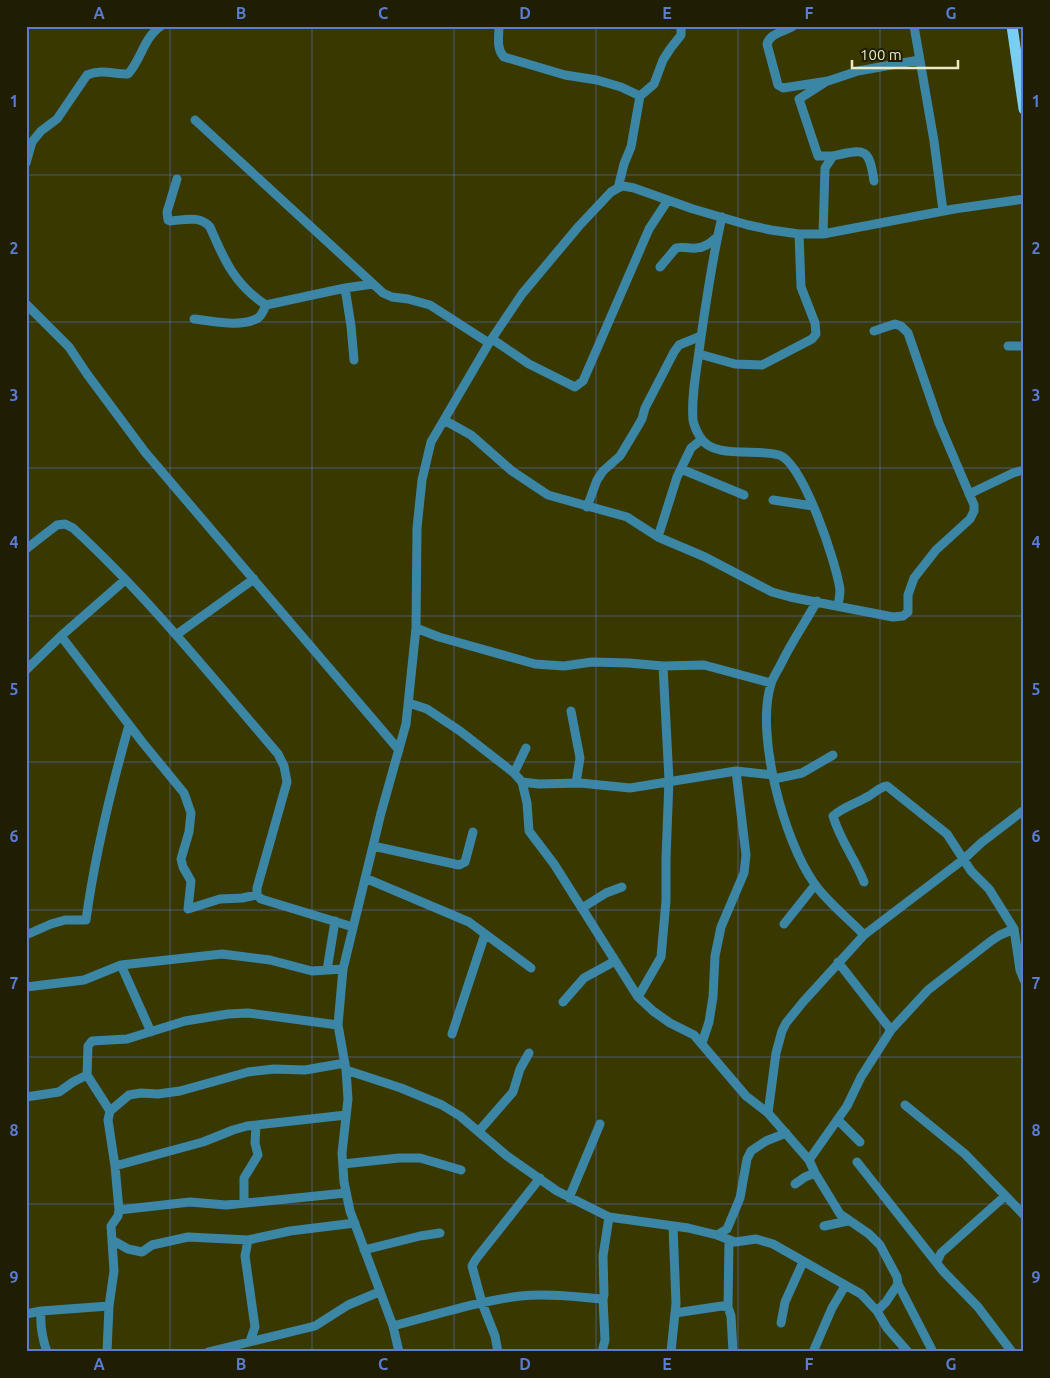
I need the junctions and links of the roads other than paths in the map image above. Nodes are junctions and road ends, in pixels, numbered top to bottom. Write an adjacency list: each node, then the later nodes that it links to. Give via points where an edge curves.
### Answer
1 (160, 26): 13 (street, via 128,74 103,71 87,75 57,119 32,142)
2 (499, 26): 9 (street, via 499,46 504,57 565,75 621,86)
3 (681, 26): 9 (street, via 681,35 663,60 654,84)
4 (792, 26): 8 (street, via 768,40 767,48 778,85 783,88)
5 (914, 26): 7 (street)
6 (1012, 26): 10 (main road)
7 (919, 60): 8 (street, via 858,71); 19 (street)
8 (828, 81): 12 (street, via 799,99 818,156)
9 (640, 96): 16 (street, via 631,147)
10 (1024, 109)
11 (194, 120): 25 (street)
12 (833, 156): 15 (street, via 852,152 868,156); 22 (street, via 825,168)
13 (26, 163)
14 (178, 179): 28 (street, via 167,212 168,220 194,219 207,223 237,280)
15 (874, 181)
16 (618, 188): 18 (street, via 634,188); 32 (street, via 580,226 522,294)
17 (1024, 199): 19 (street)
18 (668, 200): 20 (street); 32 (street, via 649,229 580,385 529,364)
19 (943, 211): 22 (street)
20 (722, 217): 21 (street); 23 (street)
21 (799, 234): 22 (street); 35 (street, via 801,287 816,334 812,339 762,365 735,364)
22 (823, 234)
23 (717, 237): 24 (street, via 706,246 676,248); 31 (street)
24 (660, 267)
25 (374, 284): 26 (street); 32 (street, via 392,297 430,305)
26 (345, 288): 28 (street); 36 (street)
27 (26, 304): 48 (street, via 69,347 145,452)
28 (266, 305): 29 (street, via 262,314 247,321)
29 (194, 319)
30 (874, 331): 41 (street, via 895,324 908,333 939,423)
31 (701, 336): 35 (street); 45 (street, via 679,345 674,352 644,408 636,431 620,456 597,480)
32 (491, 341): 37 (street)
33 (1008, 346): 34 (street)
34 (1024, 346)
35 (699, 354): 38 (street, via 693,407 694,422)
36 (354, 360)
37 (444, 420): 45 (street, via 471,434 512,471 548,494); 52 (street, via 431,442 422,480 417,528)
38 (701, 440): 39 (street, via 691,448); 44 (street, via 707,446 728,451 778,455 787,459)
39 (681, 469): 42 (street); 46 (street)
40 (1024, 470): 41 (street)
41 (970, 494): 51 (street, via 974,505 970,519 936,550 914,578 908,595 908,612 894,617)
42 (744, 495)
43 (773, 500): 44 (street)
44 (813, 506): 51 (street, via 836,572 840,592)
45 (587, 507): 46 (street, via 627,518)
46 (658, 537): 50 (street, via 772,592)
47 (26, 549): 49 (street, via 49,530 65,524 82,536)
48 (254, 579): 53 (street); 62 (street)
49 (125, 580): 53 (street); 54 (street)
50 (817, 601): 51 (street); 57 (street)
51 (838, 605)
52 (416, 628): 55 (street, via 535,664 564,666 592,662); 58 (street)
53 (176, 635): 78 (street, via 278,754 284,766 287,782)
54 (61, 636): 56 (street); 60 (street)
55 (663, 666): 57 (street, via 704,665); 67 (street)
56 (26, 670)
57 (771, 683): 66 (street, via 767,731)
58 (409, 703): 62 (street); 65 (street, via 427,709 452,725)
59 (571, 711): 69 (street, via 580,758)
60 (129, 725): 78 (street, via 184,793 189,806 189,832 182,859 190,881 188,909 220,899); 85 (street, via 109,799 86,920 65,920)
61 (526, 748): 65 (street)
62 (399, 750): 72 (street)
63 (833, 754): 66 (street, via 802,773)
64 (736, 771): 66 (street); 67 (street); 101 (street, via 746,855 744,873 721,927 709,1022)
65 (514, 773): 68 (street)
66 (774, 777): 76 (street, via 789,834)
67 (670, 780): 69 (street, via 630,788); 95 (street, via 661,957)
68 (522, 782): 69 (street); 79 (street, via 530,831)
69 (576, 784)
70 (1024, 810): 73 (street)
71 (474, 832): 72 (street, via 464,862 459,865)
72 (373, 846): 74 (street)
73 (964, 859): 75 (street, via 947,834 891,787 885,786 833,816 837,831); 83 (street, via 989,889); 86 (street)
74 (364, 878): 82 (street); 84 (street, via 469,922)
75 (864, 882)
76 (815, 885): 81 (street); 86 (street)
77 (622, 887): 79 (street)
78 (257, 895): 80 (street, via 261,899)
79 (582, 908): 87 (street)
80 (335, 921): 82 (street); 92 (street)
81 (784, 924)
82 (353, 927): 91 (street)
83 (1014, 929): 93 (street); 98 (street, via 991,941 928,990)
84 (485, 934): 90 (street); 100 (street)
85 (26, 935)
86 (864, 935): 88 (street)
87 (615, 961): 95 (street); 96 (street, via 584,978)
88 (838, 962): 98 (street); 108 (street, via 782,1031)
89 (121, 965): 92 (street, via 222,954 270,960 312,971); 94 (street, via 84,980); 99 (street)
90 (531, 968)
91 (343, 969): 92 (street); 97 (street)
92 (327, 970)
93 (1024, 980)
94 (26, 987)
95 (638, 997): 101 (street, via 652,1011)
96 (563, 1002)
97 (338, 1025): 99 (street, via 248,1013 185,1021); 103 (street)
98 (891, 1030): 110 (street)
99 (151, 1032): 104 (street, via 92,1041 88,1046)
100 (452, 1034)
101 (702, 1043): 108 (street, via 746,1096)
102 (528, 1053): 113 (street, via 513,1092)
103 (345, 1067): 107 (street, via 248,1072 180,1091 129,1095); 109 (street); 113 (street, via 442,1105)
104 (87, 1075): 105 (street, via 59,1092); 107 (street)
105 (26, 1097)
106 (904, 1104): 125 (street, via 965,1154)
107 (110, 1111): 119 (street, via 108,1120)
108 (768, 1113): 114 (street)
109 (346, 1116): 112 (street); 118 (street)
110 (838, 1120): 115 (street); 116 (street)
111 (600, 1124): 126 (street)
112 (256, 1126): 119 (street); 127 (street, via 258,1155 244,1178)
113 (479, 1132): 122 (street)
114 (786, 1133): 116 (street); 136 (street, via 751,1151 740,1198 727,1228)
115 (860, 1142)
116 (809, 1160): 121 (street)
117 (857, 1162): 141 (street)
118 (343, 1164): 120 (street, via 420,1158); 124 (street)
119 (115, 1166): 128 (street)
120 (461, 1170)
121 (815, 1173): 123 (street); 131 (street, via 840,1214)
122 (540, 1178): 126 (street); 147 (street, via 472,1266)
123 (795, 1184)
124 (346, 1193): 127 (street); 132 (street)
125 (1005, 1196): 129 (street); 141 (street)
126 (569, 1198): 130 (street)
127 (244, 1203): 128 (street, via 190,1202)
128 (119, 1210): 137 (street, via 111,1226)
129 (1024, 1215)
130 (609, 1217): 133 (street); 146 (street, via 603,1256)
131 (848, 1221): 134 (street); 143 (street, via 880,1245)
132 (355, 1224): 138 (street, via 290,1231); 140 (street)
133 (673, 1226): 136 (street); 153 (street)
134 (824, 1226)
135 (440, 1232): 140 (street)
136 (717, 1235): 139 (street)
137 (112, 1240): 138 (street, via 142,1252 152,1245 188,1237); 148 (street, via 114,1271)
138 (248, 1240): 156 (street, via 245,1256 255,1327)
139 (729, 1241): 142 (street, via 756,1239 772,1244); 149 (street)
140 (364, 1250): 145 (street)
141 (934, 1258): 168 (street)
142 (803, 1262): 144 (street); 154 (street, via 785,1302)
143 (898, 1284): 151 (street); 167 (street)
144 (846, 1286): 151 (street, via 861,1294); 165 (street, via 832,1308)
145 (379, 1292): 155 (street); 156 (street, via 342,1309 316,1326)
146 (603, 1299): 147 (street, via 523,1295); 162 (street, via 605,1340)
147 (482, 1303): 155 (street); 161 (street)
148 (109, 1306): 150 (street); 158 (street)
149 (728, 1307): 153 (street); 164 (street)
150 (41, 1310): 152 (street); 157 (street, via 40,1325)
151 (876, 1311): 166 (street)
152 (26, 1314)
153 (674, 1314): 163 (street)
154 (781, 1323)
155 (393, 1326): 160 (street)
156 (250, 1341): 159 (street)
157 (47, 1352)
158 (107, 1352)
159 (208, 1352)
160 (399, 1352)
161 (498, 1352)
162 (602, 1352)
163 (671, 1352)
164 (733, 1352)
165 (813, 1352)
166 (908, 1352)
167 (933, 1352)
168 (1012, 1352)

